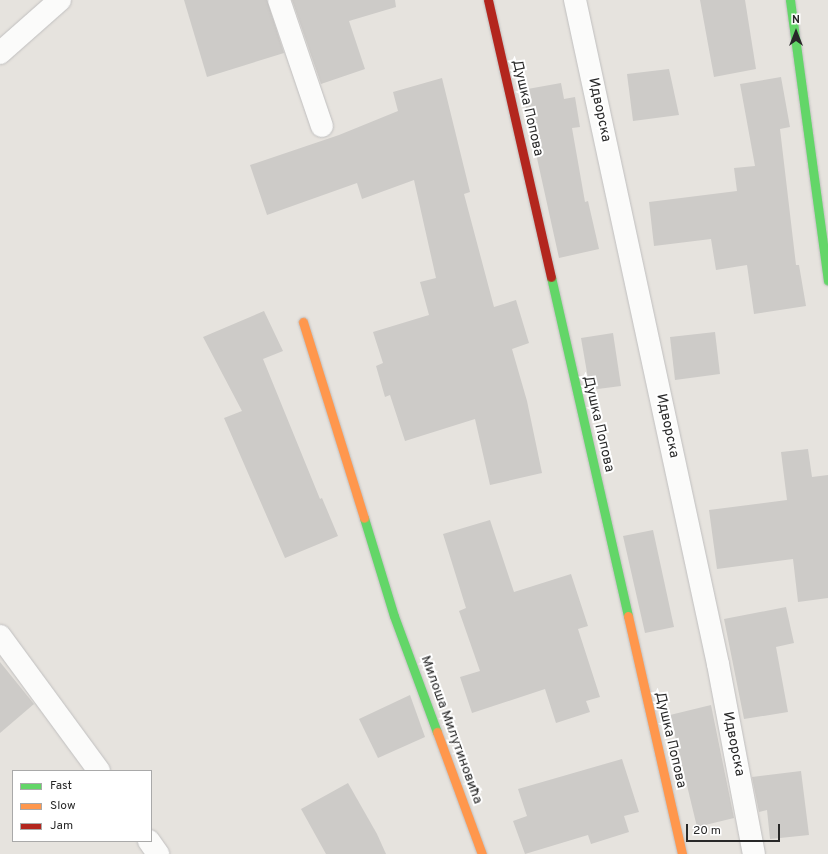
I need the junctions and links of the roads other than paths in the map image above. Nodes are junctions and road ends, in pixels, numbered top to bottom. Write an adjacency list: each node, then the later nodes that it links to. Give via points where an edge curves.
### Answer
1 (60, 0): 6 (street)
2 (279, 0): 7 (street)
3 (488, 0): 15 (street, Душка Попова)
4 (575, 0): 16 (street, Идворска, via 718,664)
5 (790, 0): 8 (street)
6 (0, 53)
7 (322, 126)
8 (828, 280)
9 (303, 322): 14 (street, Милоша Милутиновића, via 394,616)
10 (0, 636): 11 (street)
11 (98, 770)
12 (150, 842): 13 (street)
13 (158, 854)
14 (482, 854)
15 (682, 854)
16 (754, 854)

